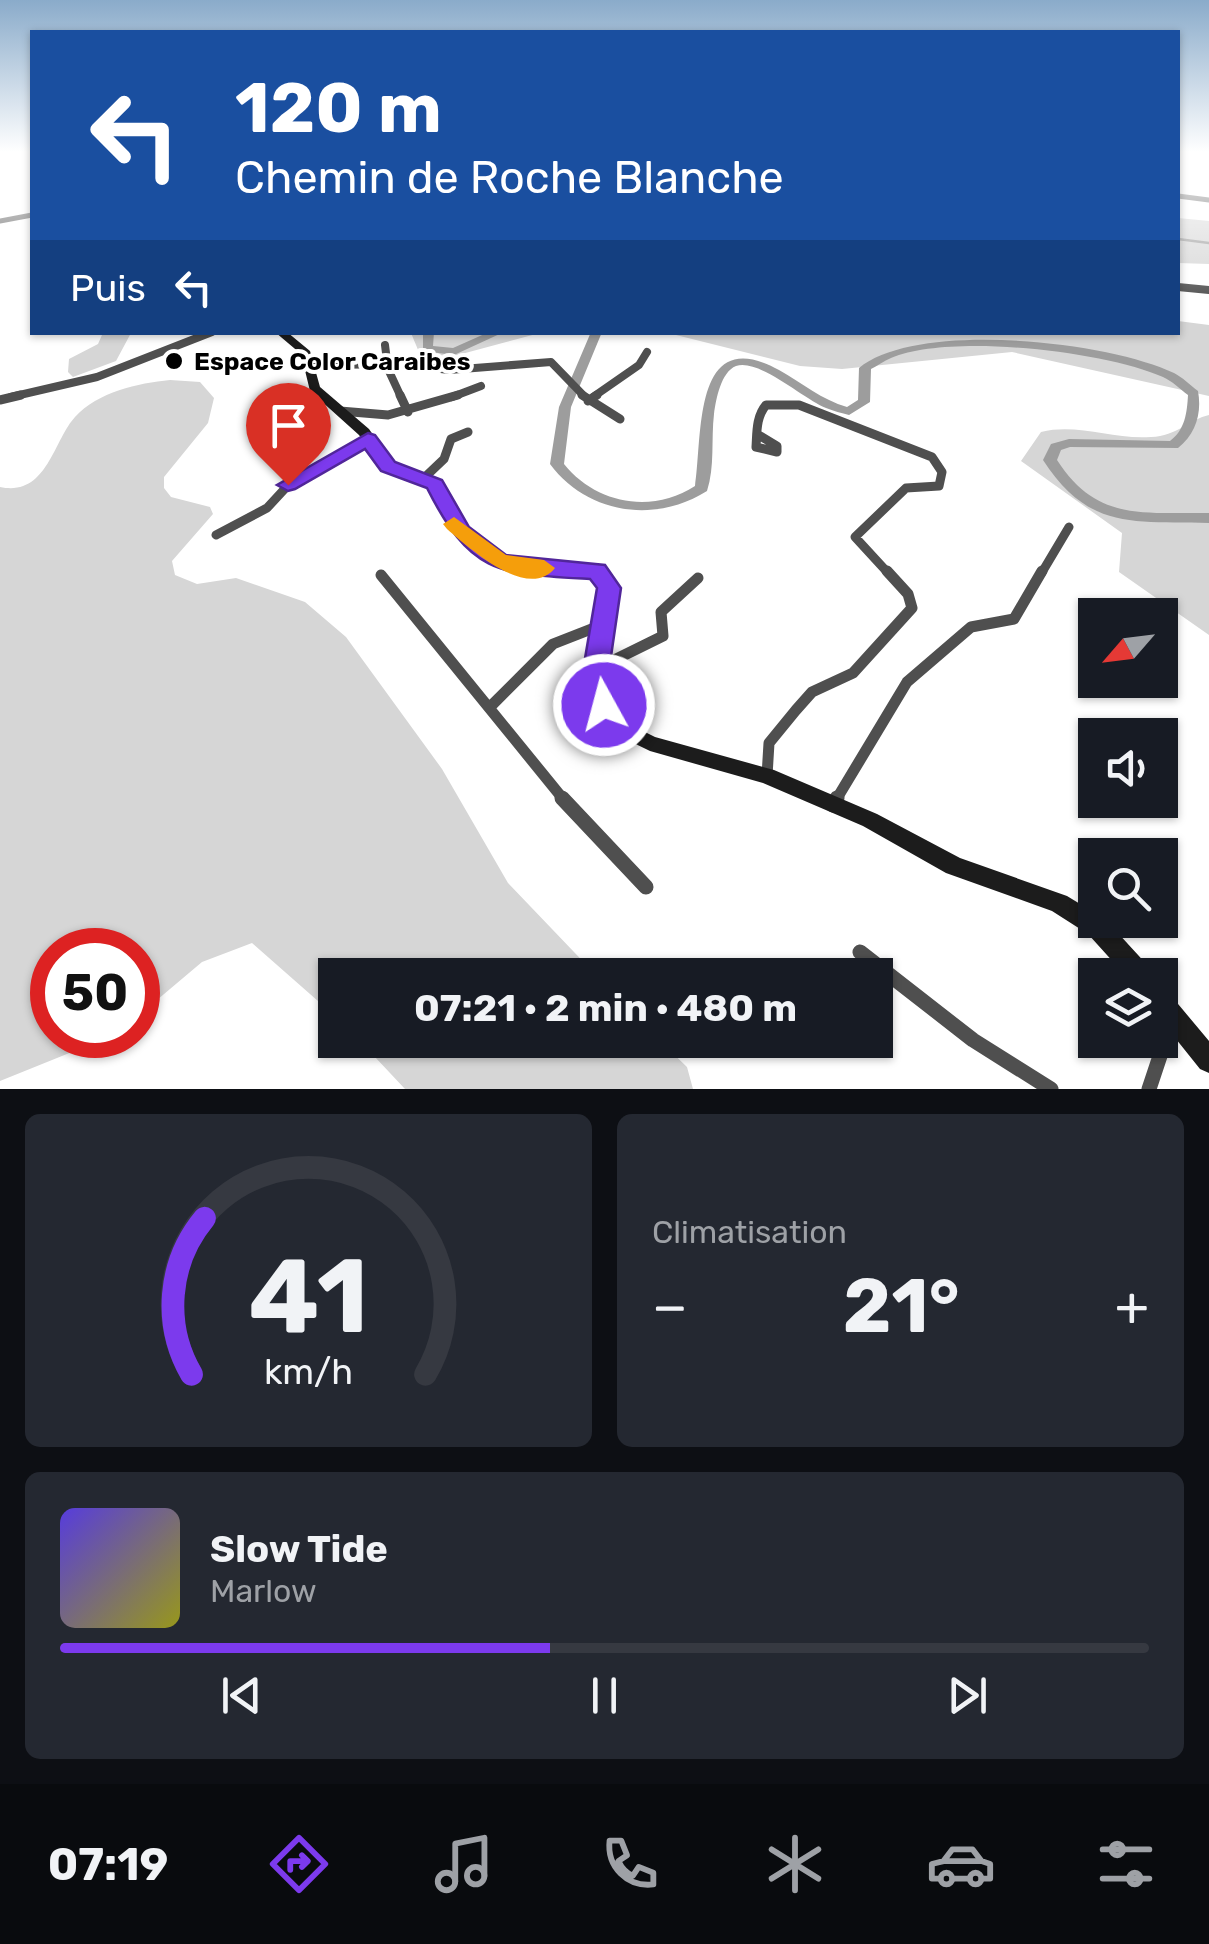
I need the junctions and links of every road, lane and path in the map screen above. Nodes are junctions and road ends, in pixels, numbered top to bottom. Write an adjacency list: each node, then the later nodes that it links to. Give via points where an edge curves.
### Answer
1 (30, 215): 2 (street)
2 (0, 221)
3 (1180, 286): 4 (street)
4 (1209, 290)
5 (204, 335): 12 (street, via 97,377)
6 (284, 335): 9 (main road)
7 (385, 345): 10 (street)
8 (647, 352): 13 (street, via 640,366)
9 (307, 358): 10 (street, via 338,366); 14 (main road, via 309,380)
10 (386, 364): 13 (street, via 449,370 551,362); 15 (street)
11 (480, 386): 15 (street)
12 (0, 400)
13 (588, 401): 16 (street)
14 (340, 411): 15 (street); 19 (main road)
15 (408, 412)
16 (620, 420)
17 (468, 432): 20 (street, via 452,440)
18 (757, 434): 28 (street, via 763,407 789,403 916,447 942,472 939,486 906,488 855,536 908,594 912,608 854,673 812,692 796,710 769,742)
19 (368, 439): 20 (main road, via 388,467); 22 (street, via 292,481 267,508)
20 (424, 478): 25 (main road, via 435,484 460,531 498,560 518,568 602,574 609,588)
21 (1070, 526): 29 (street, via 1014,618 971,627 907,682)
22 (216, 535)
23 (381, 575): 27 (street)
24 (698, 578): 26 (street, via 661,612 663,636)
25 (600, 626): 26 (main road); 27 (street, via 553,644)
26 (596, 670): 28 (main road, via 604,705 624,730)
27 (491, 706): 30 (street, via 583,824)
28 (767, 776): 29 (main road)
29 (833, 806): 32 (main road, via 954,866 1059,903 1096,926)
30 (646, 886)
31 (860, 952): 36 (street, via 973,1040)
32 (1125, 958)
33 (1178, 1025): 34 (main road)
34 (1182, 1030): 35 (main road); 37 (street, via 1165,1040)
35 (1209, 1060)
36 (1050, 1089)
37 (1149, 1089)

